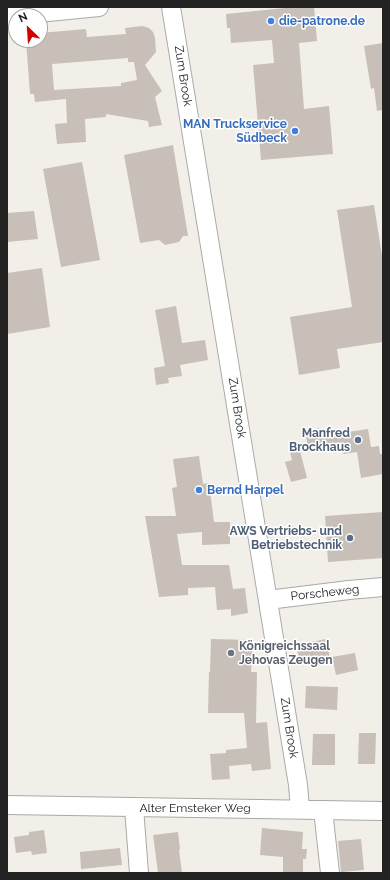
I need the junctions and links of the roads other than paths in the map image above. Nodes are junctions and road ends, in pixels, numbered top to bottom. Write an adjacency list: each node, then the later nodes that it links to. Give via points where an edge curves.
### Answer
1 (99, 7): 3 (street)
2 (172, 7): 5 (street, Zum Brook)
3 (7, 16)
4 (383, 587): 5 (street, Porscheweg)
5 (268, 600): 8 (street, Zum Brook)
6 (7, 805): 7 (street, Alter Emsteker Weg)
7 (134, 808): 8 (street, Alter Emsteker Weg); 11 (street)
8 (300, 809): 9 (street, Alter Emsteker Weg)
9 (323, 810): 10 (street, Alter Emsteker Weg); 12 (street)
10 (383, 811)
11 (139, 873)
12 (330, 873)

